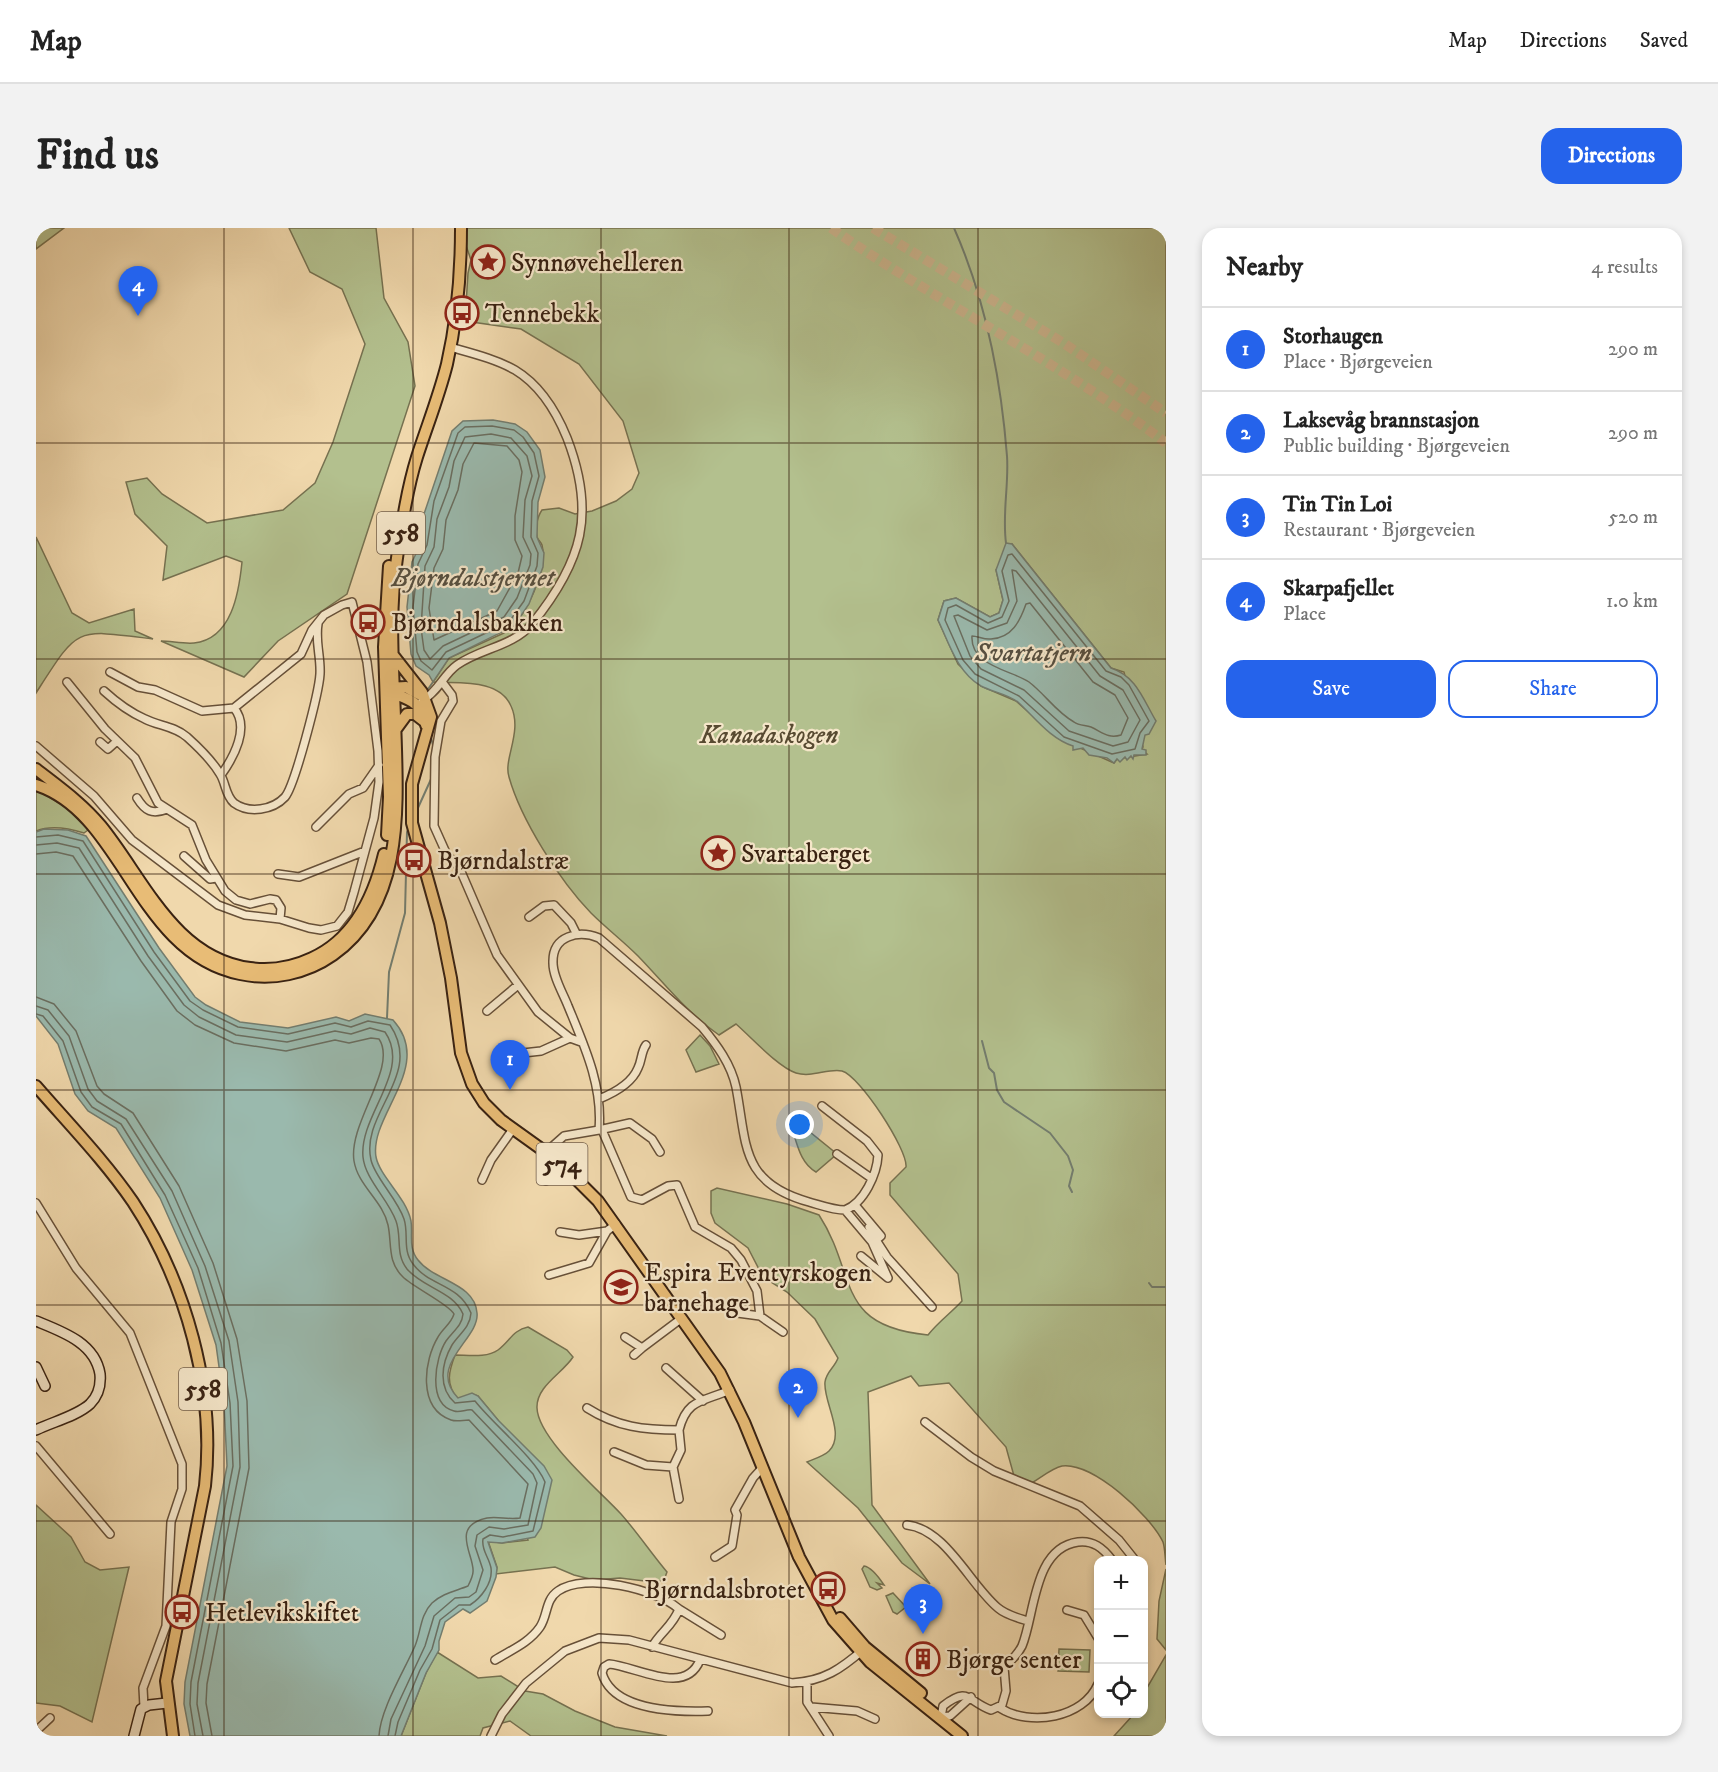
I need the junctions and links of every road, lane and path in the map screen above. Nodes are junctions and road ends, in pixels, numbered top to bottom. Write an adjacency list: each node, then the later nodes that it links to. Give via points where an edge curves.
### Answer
1 (460, 228): 2 (main road, 558)
2 (450, 347): 3 (main road, 558); 8 (street, via 513,369 550,403 580,476 584,510 567,570 531,625 507,643 459,664)
3 (412, 473): 5 (main road, 558, via 395,574); 9 (main road, 558, via 402,501 388,574 384,621)
4 (319, 621): 12 (street, via 301,654); 19 (street, via 330,611 352,602 367,662); 21 (street, via 319,684 288,791 276,805 244,807 229,796)
5 (393, 655): 9 (main road, 558); 11 (main road, 574)
6 (110, 672): 12 (street, via 202,711)
7 (67, 682): 16 (street)
8 (442, 683): 11 (street); 33 (street, via 453,701 441,721 438,739 434,826 447,855 459,867 497,955)
9 (391, 690): 11 (main road, via 410,688); 14 (main road, 558); 20 (main road, 558, via 389,811 376,883 357,920 340,939 318,956 293,966 244,967 212,957 195,946 163,913 95,820)
10 (104, 691): 21 (street, via 120,706 187,737)
11 (422, 701): 13 (main road, 574); 15 (main road, 574, via 431,717)
12 (234, 708): 21 (street, via 242,720 241,726 235,750)
13 (426, 722): 14 (main road, via 415,714 407,714); 15 (main road, 574)
14 (395, 732): 22 (main road, 558, via 395,829 388,870 375,907 336,953 315,966 277,976 233,972 191,954 157,917 96,831 64,800)
15 (427, 735): 42 (main road, 574, via 412,784 412,823 447,953 461,1053 478,1095)
16 (117, 741): 17 (street, via 108,749); 24 (street, via 135,758 158,803)
17 (100, 742)
18 (36, 746): 31 (street, via 94,796 132,840 218,906 245,915)
19 (379, 765): 25 (street, via 363,788 349,794); 26 (street, via 377,803)
20 (36, 769)
21 (221, 775)
22 (36, 785)
23 (137, 798): 24 (street, via 149,812)
24 (167, 809): 29 (street, via 192,825)
25 (316, 827)
26 (365, 851): 28 (street, via 299,877); 31 (street, via 348,912 337,926 321,930)
27 (184, 856): 29 (street, via 210,879)
28 (278, 874)
29 (216, 878): 31 (street, via 236,900 250,904 276,900 281,909)
30 (529, 917): 32 (street, via 544,906 554,905)
31 (280, 919)
32 (576, 933): 36 (street, via 561,942 552,960); 52 (street, via 599,938 716,1043 736,1086 746,1148 767,1181 791,1197)
33 (518, 985): 34 (street); 35 (street, via 538,1012)
34 (487, 1011)
35 (570, 1038): 36 (street); 38 (street, via 541,1051)
36 (581, 1042): 40 (street)
37 (646, 1045): 40 (street, via 632,1078)
38 (523, 1053)
39 (36, 1086): 98 (main road, 558, via 118,1182 152,1234 184,1315 204,1395 208,1460 205,1486 171,1645)
40 (599, 1099): 43 (street)
41 (822, 1106): 48 (street, via 876,1149 878,1164)
42 (513, 1129): 44 (main road, 574); 49 (street)
43 (600, 1130): 44 (street, via 564,1136); 45 (street, via 630,1124 652,1139); 60 (street, via 631,1197 642,1200 676,1185 695,1227 735,1253 757,1290)
44 (546, 1152): 47 (main road, 574)
45 (660, 1152)
46 (837, 1154): 48 (street)
47 (558, 1161): 50 (street); 53 (main road, 574, via 588,1189)
48 (871, 1178): 52 (street)
49 (482, 1179)
50 (546, 1181)
51 (36, 1203): 99 (street, via 76,1268 130,1333 182,1464 182,1489 171,1522 166,1626 143,1688)
52 (850, 1207): 55 (street); 55 (street, via 881,1236)
53 (612, 1228): 54 (street, via 579,1234); 57 (street, via 589,1263); 61 (main road, 574)
54 (560, 1232)
55 (874, 1241): 56 (street, via 888,1278); 58 (street)
56 (861, 1256)
57 (549, 1275)
58 (932, 1307)
59 (730, 1312): 60 (street)
60 (760, 1316): 63 (street)
61 (682, 1318): 65 (street); 70 (main road, 574)
62 (36, 1321): 74 (street, via 91,1351 98,1362 101,1380 89,1405)
63 (783, 1332)
64 (625, 1337): 65 (street)
65 (642, 1348): 66 (street)
66 (634, 1355)
67 (36, 1367): 69 (street)
68 (666, 1368): 71 (street)
69 (45, 1386)
70 (730, 1390): 71 (street); 79 (main road, 574)
71 (703, 1401): 75 (street, via 684,1412)
72 (587, 1408): 75 (street, via 620,1426 649,1431)
73 (925, 1422): 84 (street, via 994,1471 1080,1506)
74 (36, 1430)
75 (679, 1430): 78 (street, via 681,1450)
76 (36, 1446): 82 (street)
77 (614, 1452): 78 (street, via 646,1466)
78 (673, 1467): 80 (street)
79 (762, 1468): 85 (street, via 735,1510 732,1546); 92 (main road, 574, via 827,1611)
80 (679, 1499)
81 (907, 1525): 88 (street, via 918,1526 953,1554 997,1607)
82 (110, 1534)
83 (1109, 1556): 88 (street, via 1089,1542 1061,1549 1041,1576)
84 (1132, 1556)
85 (715, 1557)
86 (679, 1609): 90 (street); 91 (street, via 674,1622); 93 (street, via 669,1600 603,1582 573,1584 550,1599 542,1625 533,1636)
87 (1067, 1610): 89 (street, via 1084,1615)
88 (1028, 1622): 101 (street, via 1022,1646 1004,1667 1005,1698)
89 (1094, 1631)
90 (721, 1635)
91 (652, 1647): 94 (street); 109 (street, via 612,1638 575,1646 526,1683)
92 (863, 1649): 95 (street, via 833,1674); 103 (main road, 574)
93 (495, 1660)
94 (700, 1660): 95 (street, via 779,1681); 102 (street, via 693,1672 685,1675 646,1675 609,1664 602,1673 610,1687 643,1706 658,1711)
95 (807, 1682): 100 (street, via 806,1698)
96 (1094, 1690): 101 (street, via 1087,1701 1065,1713 1023,1716)
97 (971, 1697): 101 (street, via 987,1709); 103 (street); 103 (street, via 962,1694)
98 (167, 1703): 99 (street); 108 (main road, 558)
99 (144, 1707): 107 (street)
100 (811, 1707): 105 (street, via 857,1711); 110 (street)
101 (1000, 1708)
102 (708, 1711)
103 (944, 1714): 111 (main road, 574); 112 (main road, 574)
104 (50, 1718): 106 (street)
105 (875, 1719)
106 (36, 1731)
107 (134, 1736)
108 (173, 1736)
109 (491, 1736)
110 (829, 1736)
111 (963, 1736)
112 (971, 1736)

